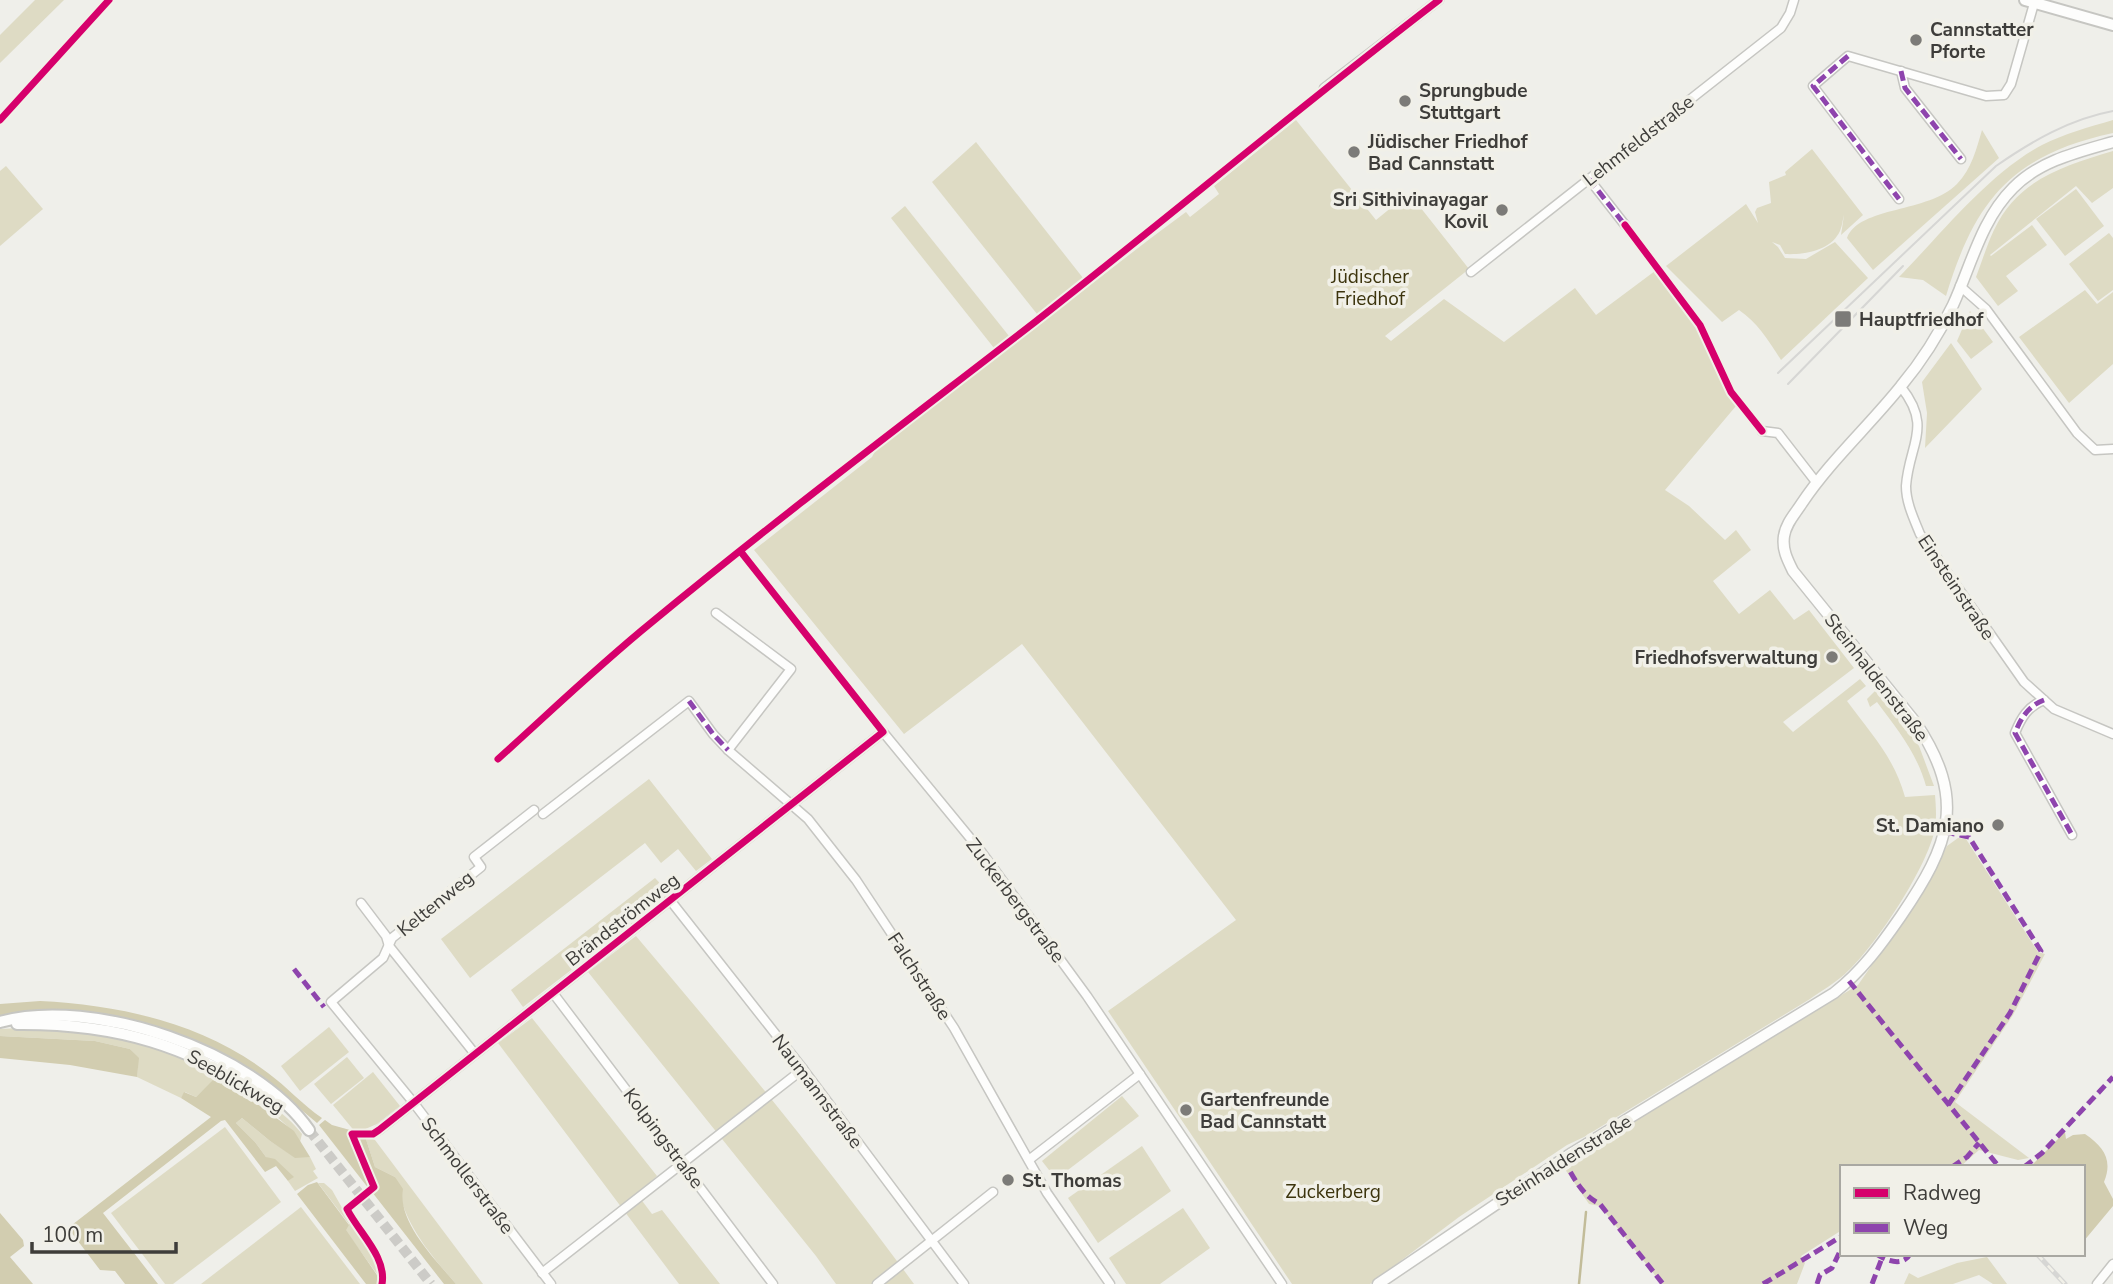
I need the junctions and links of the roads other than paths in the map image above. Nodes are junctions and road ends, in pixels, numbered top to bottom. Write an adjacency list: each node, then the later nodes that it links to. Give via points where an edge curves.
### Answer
1 (1439, 0): 6 (street)
2 (1794, 0): 9 (street, Lehmfeldstraße, via 1781,28)
3 (2031, 1): 4 (main road); 5 (street, via 2011,84 2004,95 1986,96)
4 (2113, 24)
5 (1901, 71): 8 (street, via 1905,88); 10 (street, via 1849,56 1812,86)
6 (1324, 88)
7 (2113, 142): 13 (street, Steinhaldenstraße, via 2046,164 2019,182 1987,224)
8 (1961, 159)
9 (1589, 179): 11 (street); 12 (street, Lehmfeldstraße)
10 (1899, 199)
11 (1625, 225)
12 (1471, 272)
13 (1960, 286): 14 (street, Steinhaldenstraße, via 1924,357); 16 (street, via 1986,309 2077,433 2095,450)
14 (1901, 387): 17 (street, Steinhaldenstraße); 19 (street, Einsteinstraße, via 1912,403 1918,428 1906,486 1920,534 2024,682)
15 (1762, 431): 17 (street, via 1778,433)
16 (2113, 449)
17 (1816, 482): 51 (street, Steinhaldenstraße, via 1787,524 1784,554 1916,723 1934,753 1946,791 1947,817 1928,875 1877,951 1834,993 1572,1153)
18 (716, 613): 22 (street, via 791,669)
19 (2044, 700): 21 (street, Einsteinstraße, via 2054,709); 26 (street, via 2020,719 2015,733)
20 (883, 732): 23 (street, Brändströmweg); 35 (street, Zuckerbergstraße, via 980,850)
21 (2113, 734)
22 (728, 750): 23 (street, Falchstraße); 25 (street, Falchstraße, via 689,701)
23 (791, 805): 27 (street, Brändströmweg); 39 (street, Falchstraße, via 808,819 856,880 954,1028)
24 (534, 810): 29 (street, Keltenweg, via 474,858 481,867 392,938)
25 (543, 814)
26 (2072, 835)
27 (670, 900): 30 (street, Brändströmweg); 34 (street, Naumannstraße)
28 (361, 903): 29 (street)
29 (389, 946): 31 (street, Keltenweg, via 383,958); 33 (street)
30 (553, 993): 33 (street, Brändströmweg); 40 (street, Kolpingstraße)
31 (331, 1002): 36 (street, Schmollerstraße)
32 (0, 1023): 37 (main road, Seeblickweg, via 90,1027 147,1038 248,1084)
33 (475, 1054): 36 (street, Brändströmweg)
34 (803, 1069): 40 (street); 42 (street, Naumannstraße)
35 (1140, 1074): 39 (street); 50 (street, Zuckerbergstraße)
36 (413, 1102): 38 (street, Brändströmweg); 44 (street, Schmollerstraße)
37 (306, 1126)
38 (379, 1130)
39 (1030, 1160): 49 (street, Falchstraße)
40 (684, 1164): 44 (street); 46 (street, Kolpingstraße)
41 (993, 1192): 42 (street)
42 (931, 1240): 47 (street); 48 (street, Naumannstraße)
43 (2113, 1264): 52 (street)
44 (542, 1273): 45 (street, Schmollerstraße)
45 (551, 1284)
46 (773, 1284)
47 (877, 1284)
48 (964, 1284)
49 (1110, 1284)
50 (1282, 1284)
51 (1378, 1284)
52 (2097, 1284)

